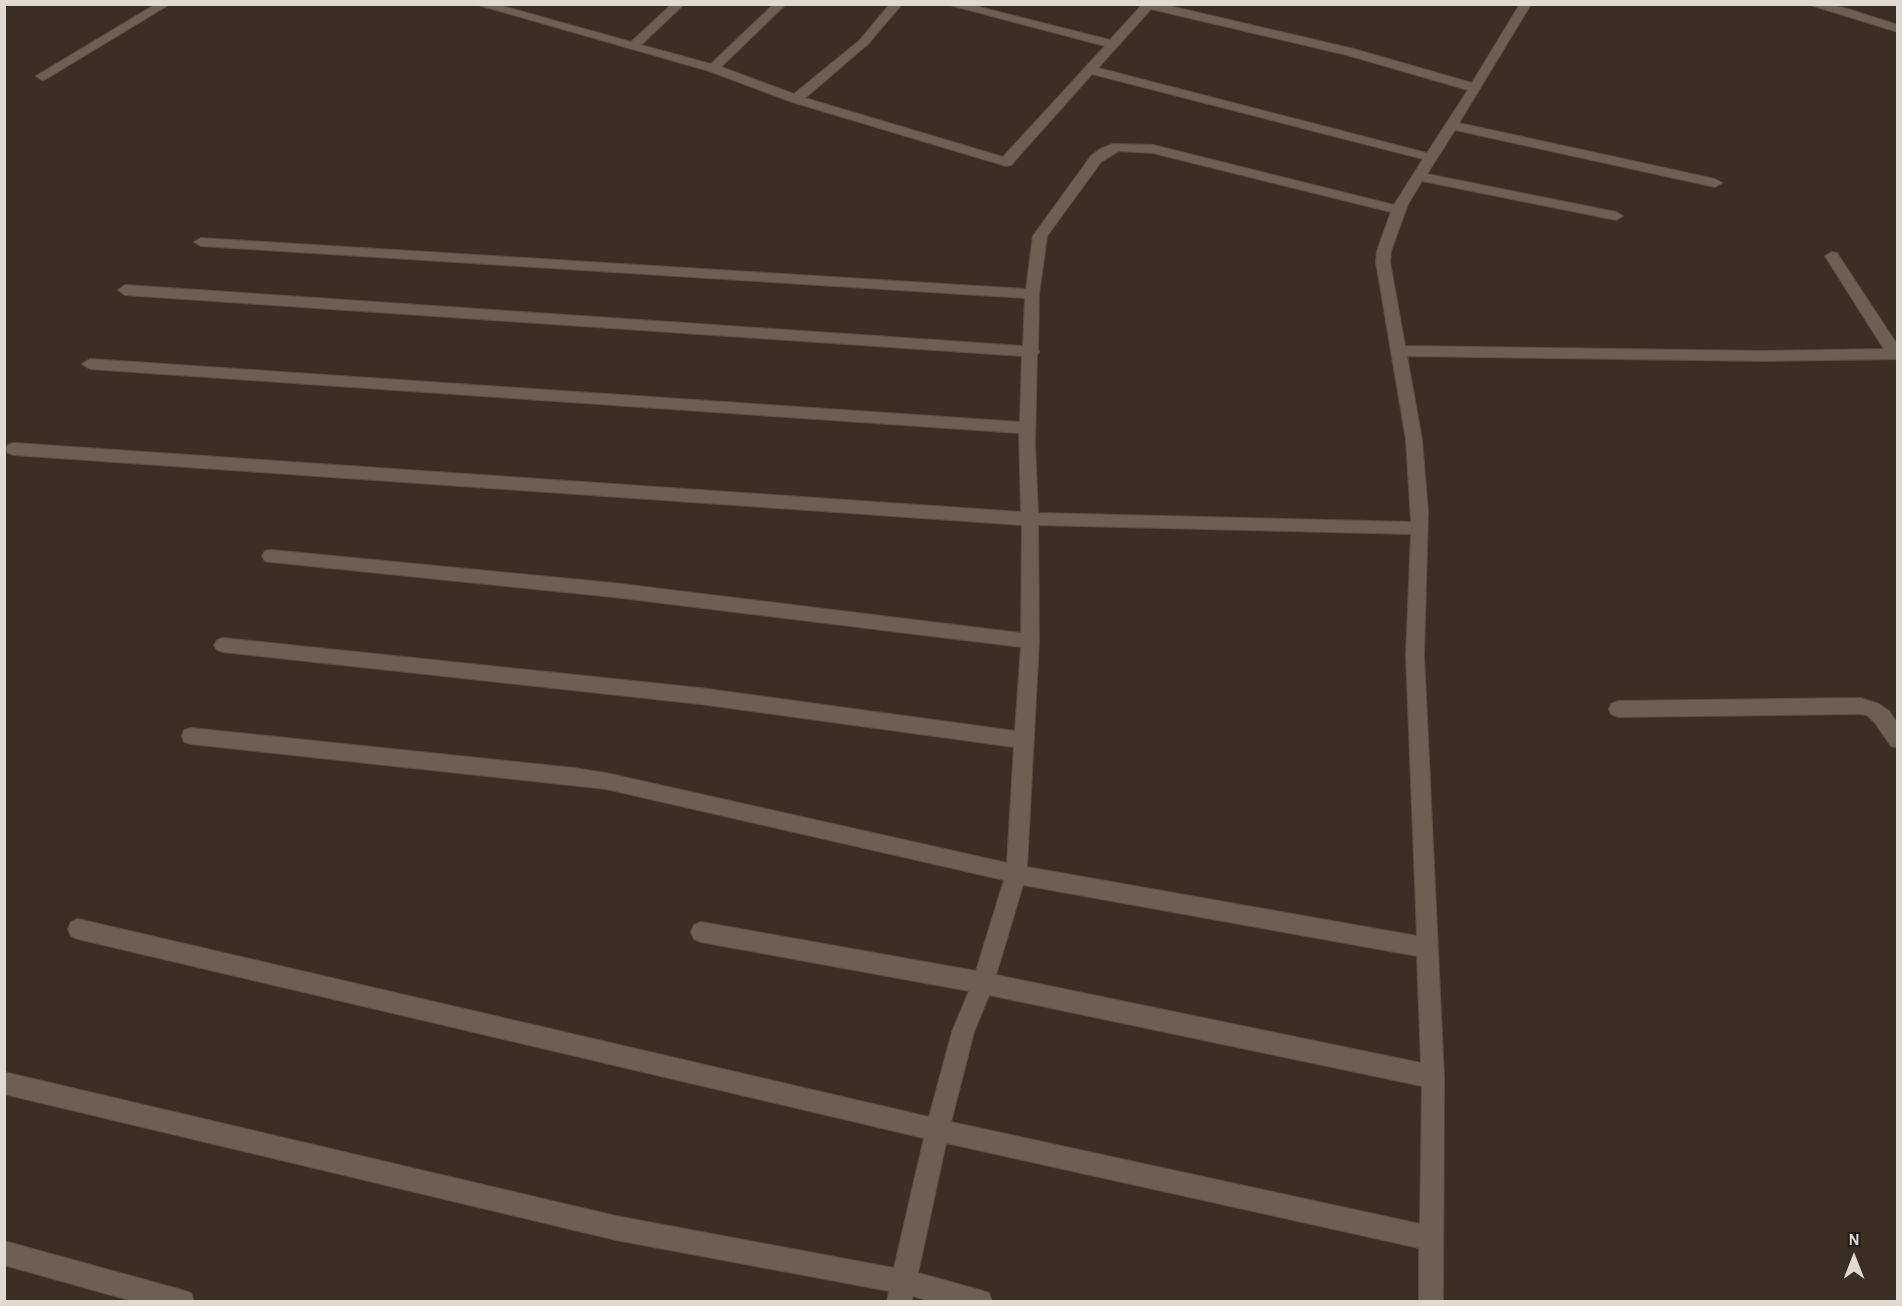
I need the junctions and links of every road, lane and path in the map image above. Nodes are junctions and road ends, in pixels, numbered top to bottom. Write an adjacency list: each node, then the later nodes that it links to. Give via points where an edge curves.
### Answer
1 (165, 4): 15 (street)
2 (480, 4): 12 (street)
3 (679, 4): 12 (street)
4 (782, 4): 13 (street)
5 (897, 4): 17 (street, via 864,42)
6 (951, 4): 11 (street)
7 (1526, 4): 16 (street)
8 (1812, 4): 10 (street)
9 (1147, 5): 11 (street); 16 (street, via 1350,52)
10 (1898, 29)
11 (1113, 44): 14 (street)
12 (633, 46): 13 (street)
13 (713, 68): 17 (street)
14 (1088, 69): 17 (street, via 1006,162); 19 (street)
15 (42, 76)
16 (1475, 88): 18 (street)
17 (796, 99)
18 (1451, 125): 19 (street); 21 (street)
19 (1430, 158): 20 (street)
20 (1418, 176): 22 (street); 23 (street)
21 (1715, 183)
22 (1398, 210): 27 (street, via 1153,149 1118,147 1096,159 1047,224 1036,249); 28 (street, via 1387,237 1383,262)
23 (1616, 216)
24 (201, 242): 27 (street)
25 (1832, 256): 30 (street)
26 (125, 290): 29 (street)
27 (1032, 294): 29 (street)
28 (1398, 351): 30 (street); 35 (street, via 1414,440)
29 (1032, 352): 32 (street)
30 (1896, 354)
31 (90, 364): 32 (street)
32 (1028, 428): 34 (street)
33 (14, 450): 34 (street)
34 (1029, 519): 35 (street); 37 (street)
35 (1419, 528): 46 (street, via 1415,655)
36 (271, 556): 37 (street, via 613,590)
37 (1030, 641): 41 (street)
38 (223, 645): 41 (street, via 700,696)
39 (1618, 709): 42 (street, via 1866,707 1882,717)
40 (191, 736): 43 (street, via 574,776)
41 (1025, 740): 43 (street)
42 (1898, 740)
43 (1016, 874): 46 (street); 47 (street)
44 (78, 929): 50 (street)
45 (701, 932): 47 (street)
46 (1427, 948): 48 (street)
47 (983, 983): 48 (street); 50 (street, via 963,1032)
48 (1433, 1077): 51 (street)
49 (4, 1083): 53 (street)
50 (937, 1130): 51 (street); 53 (street)
51 (1432, 1239): 56 (street)
52 (4, 1253): 54 (street)
53 (901, 1292): 55 (street)
54 (182, 1302)
55 (980, 1302)
56 (1431, 1302)

